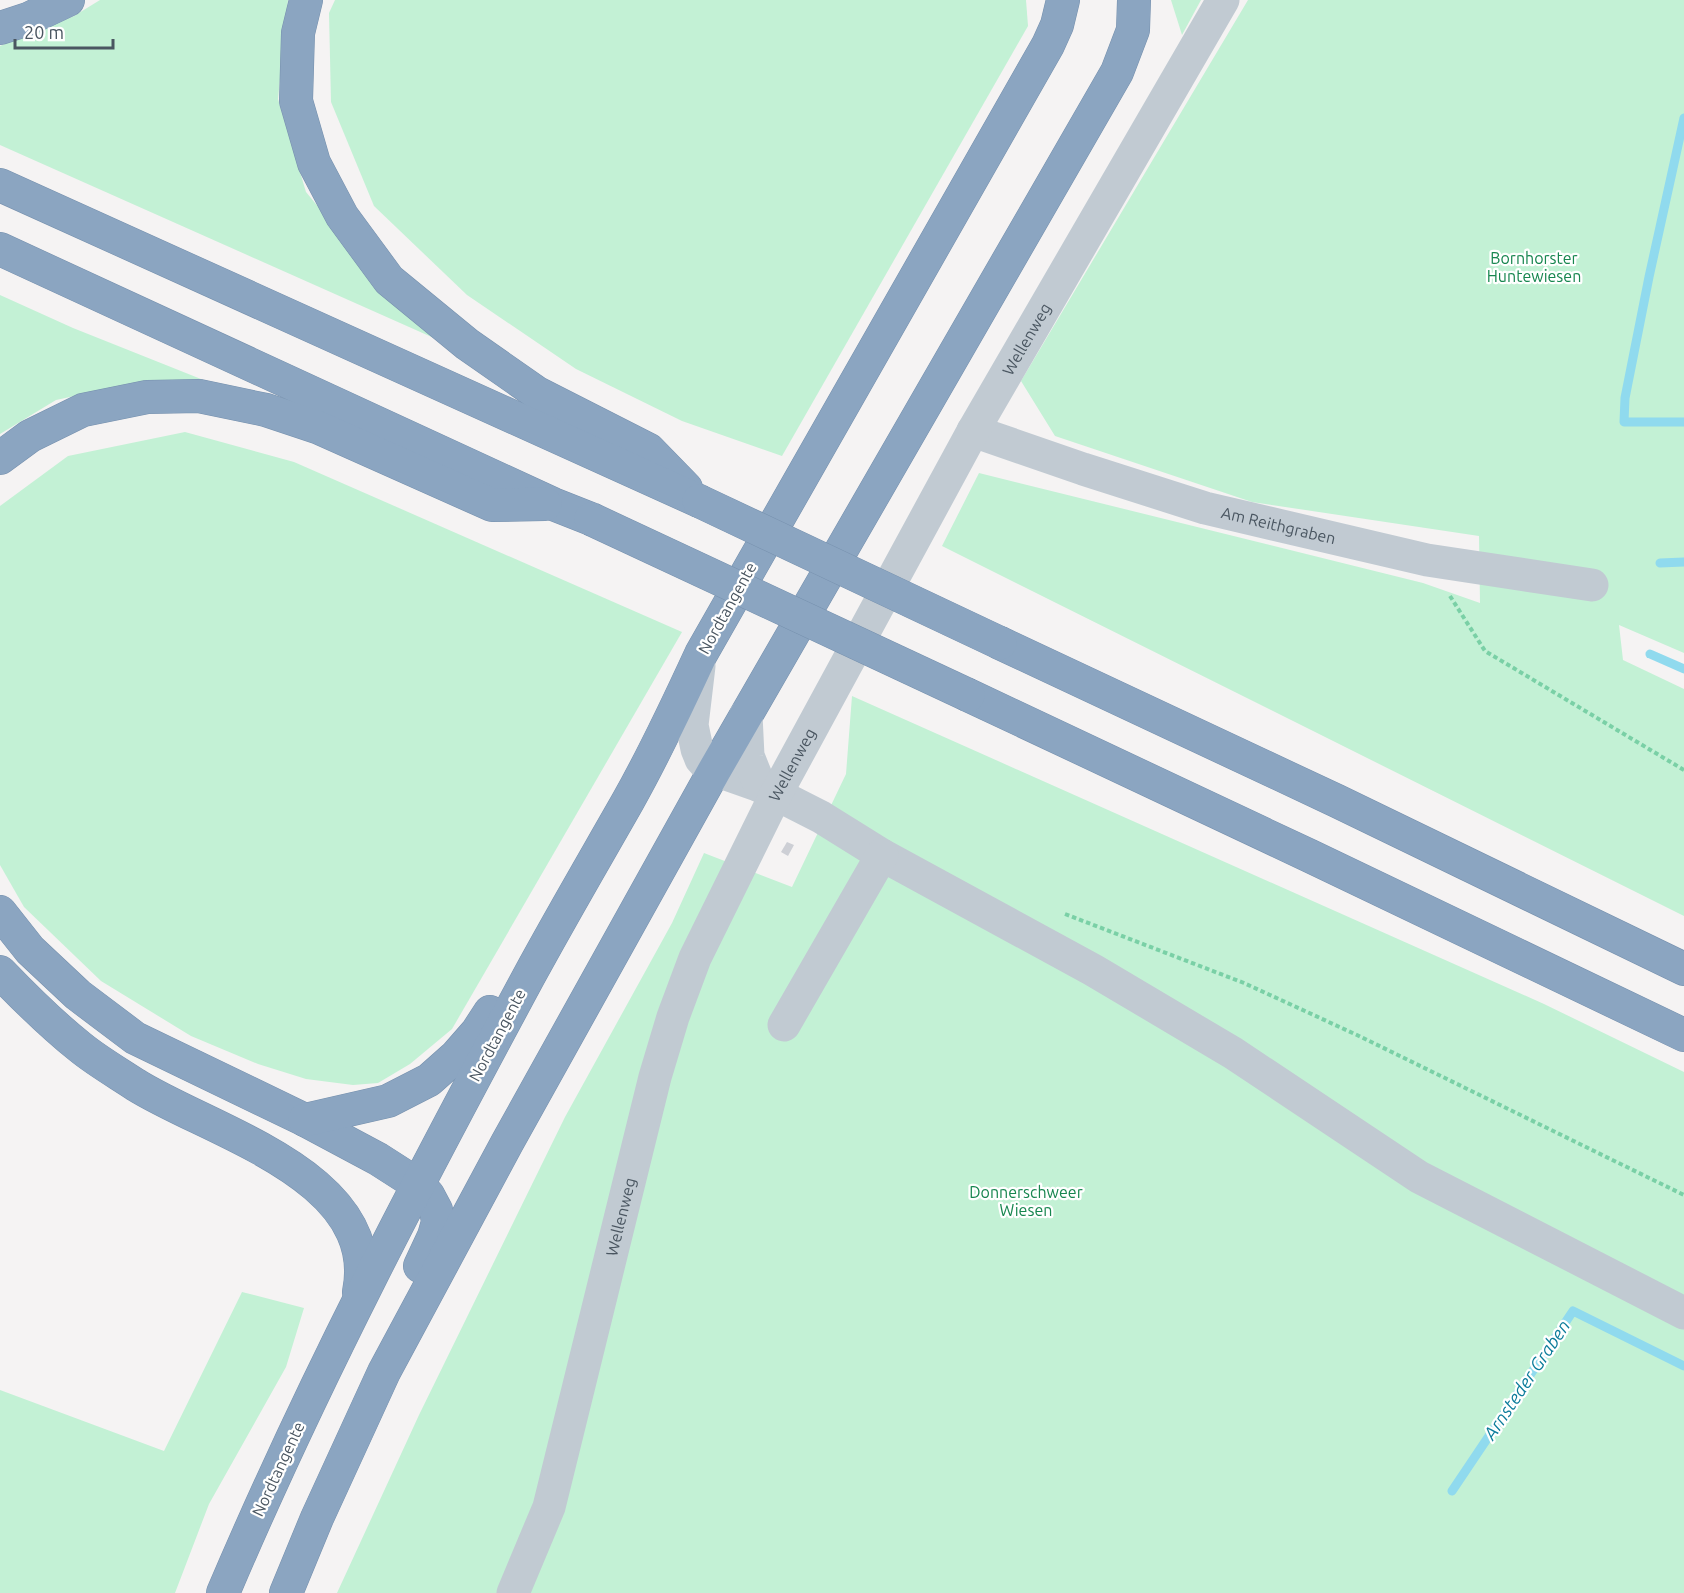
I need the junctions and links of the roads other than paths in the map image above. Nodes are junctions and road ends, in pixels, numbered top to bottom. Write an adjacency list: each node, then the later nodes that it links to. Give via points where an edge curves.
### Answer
1 (68, 0): 6 (highway)
2 (306, 0): 10 (highway, via 298,33 296,101 314,164 349,225 389,280 467,344)
3 (1063, 0): 14 (highway, Nordtangente, via 1048,45)
4 (1134, 0): 15 (highway, via 1132,30 1117,72)
5 (1223, 0): 9 (street, Wellenweg)
6 (0, 28)
7 (0, 185): 10 (highway)
8 (0, 249): 12 (highway)
9 (973, 431): 13 (street, Am Reithgraben, via 1205,508 1427,560); 17 (street, Wellenweg)
10 (627, 454): 21 (highway, bridge, via 699,501)
11 (0, 458): 12 (highway, via 30,436 83,410 147,397 199,396 266,410 317,427 492,505)
12 (553, 504): 24 (highway, bridge, via 968,695)
13 (1592, 585)
14 (701, 654): 16 (street, via 692,725 701,759); 20 (highway, Nordtangente, via 633,791)
15 (746, 715): 16 (highway); 17 (street, via 748,756)
16 (714, 771): 17 (street); 29 (highway)
17 (768, 790): 18 (street); 32 (street, Wellenweg, via 673,1017 654,1077 549,1507)
18 (882, 855): 23 (street); 28 (street, via 1093,970 1233,1053 1419,1177)
19 (0, 912): 25 (highway, via 30,950 78,995 135,1038)
20 (540, 955): 25 (highway, via 507,984 477,1032 429,1080 388,1101); 26 (highway, Nordtangente)
21 (1684, 969)
22 (0, 972): 27 (highway, via 81,1048 139,1086 285,1162 325,1193 340,1210 360,1251 362,1277)
23 (784, 1024)
24 (1684, 1035)
25 (305, 1120): 26 (highway)
26 (417, 1184): 27 (highway, Nordtangente); 29 (highway, via 428,1195 438,1222 380,1348)
27 (356, 1304): 30 (highway, Nordtangente)
28 (1684, 1313)
29 (384, 1372): 31 (highway)
30 (223, 1593)
31 (286, 1593)
32 (513, 1593)

